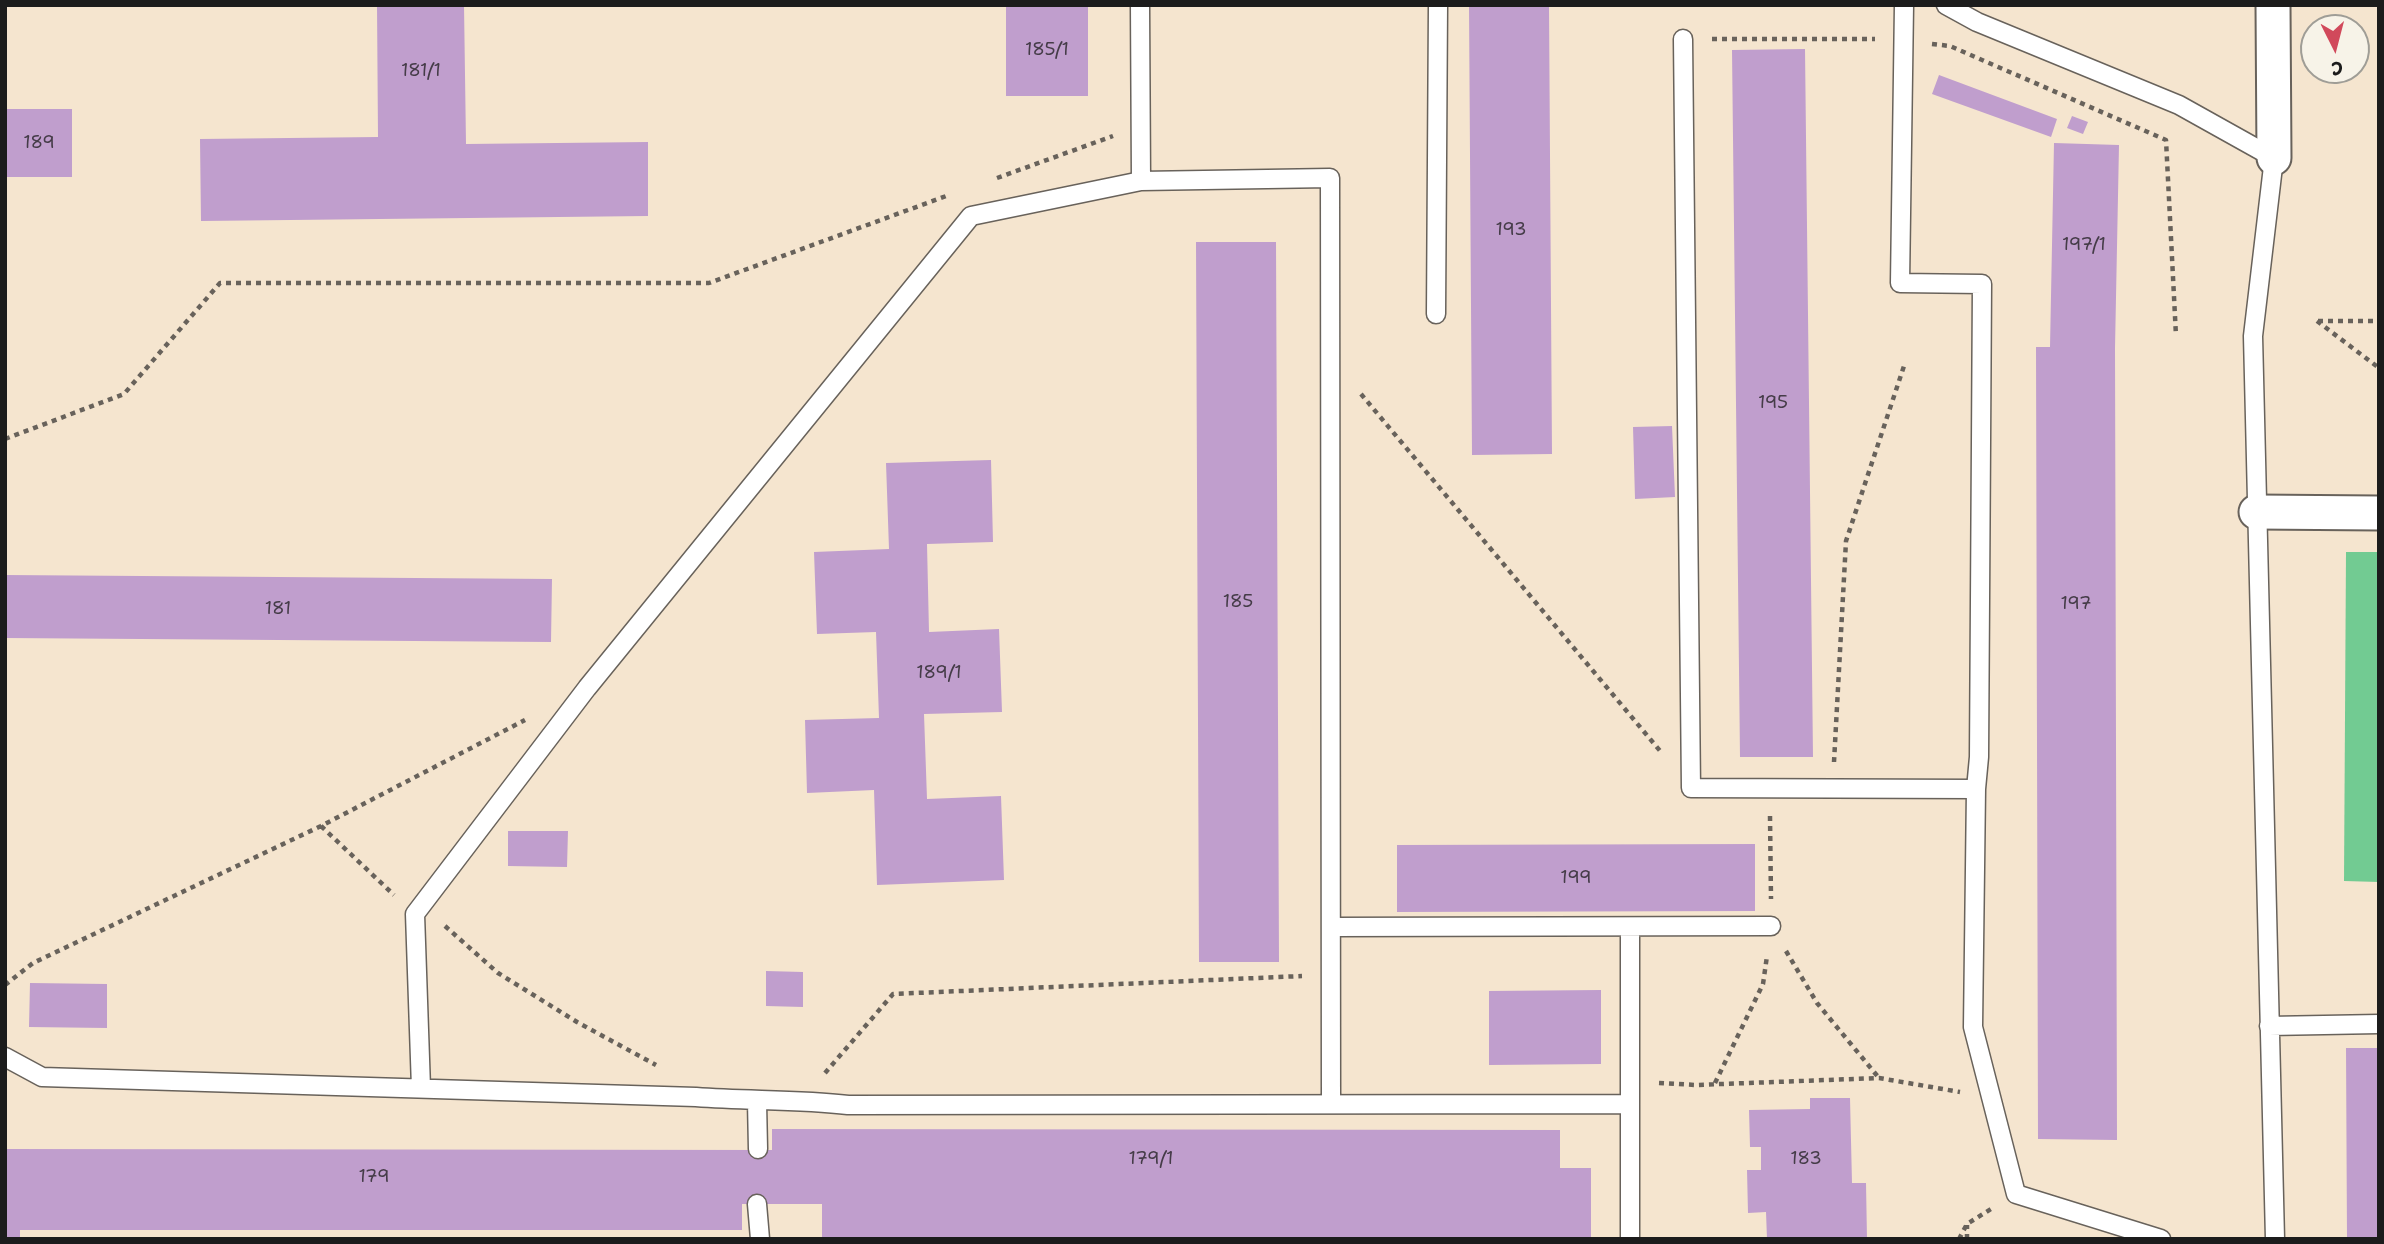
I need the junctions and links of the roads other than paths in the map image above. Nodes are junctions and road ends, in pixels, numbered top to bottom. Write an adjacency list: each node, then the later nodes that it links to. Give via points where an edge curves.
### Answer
1 (1140, 5): 8 (lane)
2 (1438, 5): 9 (lane)
3 (1904, 5): 12 (lane, via 1900,283 1982,284)
4 (1946, 5): 7 (lane, via 2179,105)
5 (2273, 5): 7 (street)
6 (1683, 39): 12 (lane, via 1691,788)
7 (2274, 158): 10 (lane, via 2253,337)
8 (1141, 181): 14 (lane, via 1331,178); 19 (lane, via 971,216 587,688 415,914)
9 (1436, 314)
10 (2256, 512): 11 (street); 17 (lane)
11 (2379, 513)
12 (1976, 789): 27 (lane, via 1973,1027 2016,1194)
13 (1771, 926): 15 (lane)
14 (1332, 927): 15 (lane); 21 (lane)
15 (1630, 928): 22 (lane)
16 (2379, 1024): 17 (lane)
17 (2269, 1026): 28 (lane)
18 (5, 1057): 19 (lane, via 42,1077)
19 (421, 1088): 20 (lane)
20 (757, 1102): 21 (lane); 23 (lane)
21 (1331, 1103): 22 (lane)
22 (1630, 1104): 26 (lane)
23 (758, 1149)
24 (757, 1204): 25 (lane)
25 (760, 1239)
26 (1630, 1239)
27 (2161, 1239)
28 (2275, 1239)

